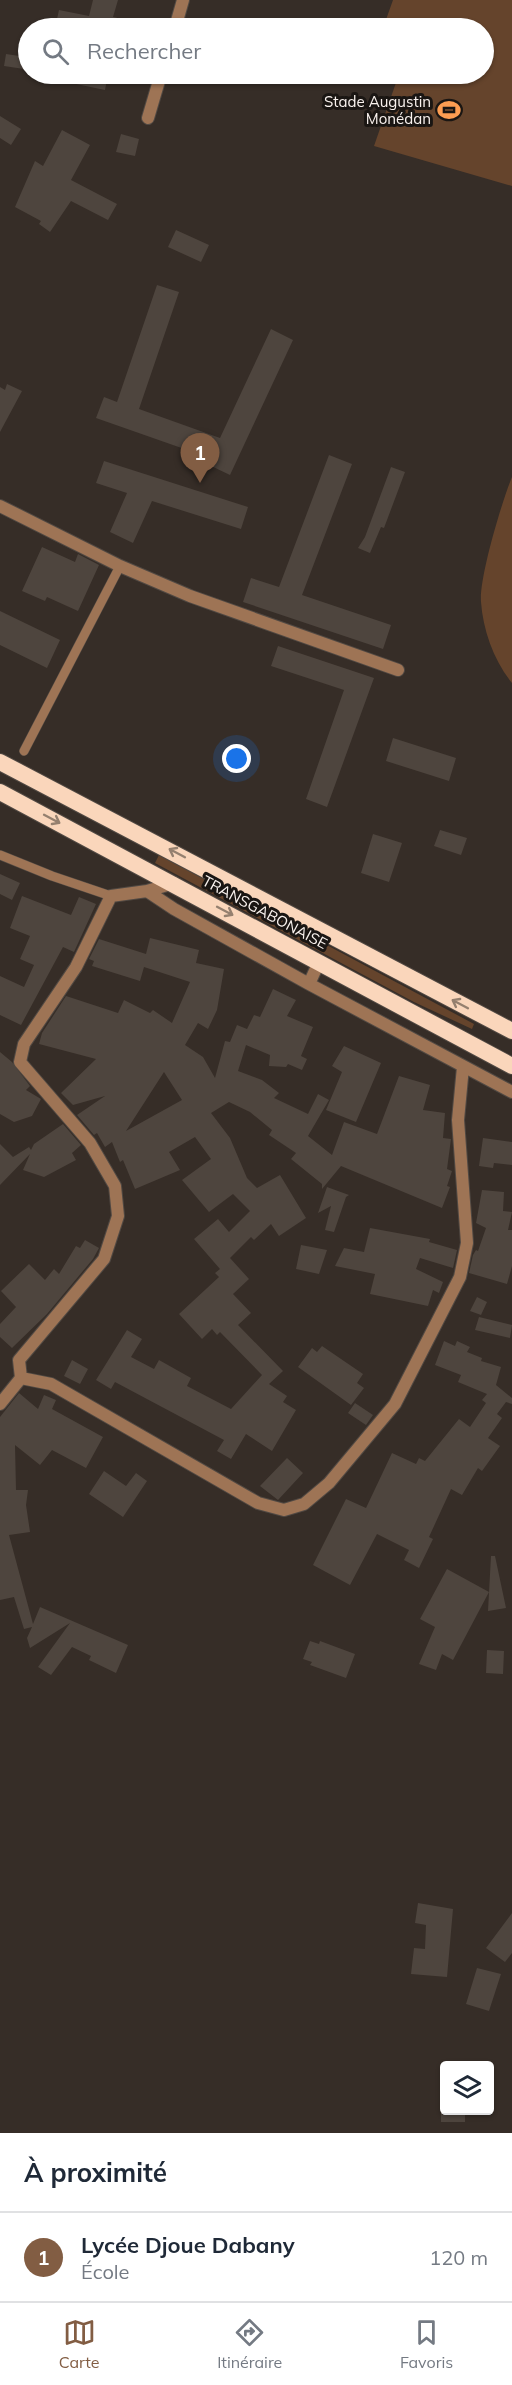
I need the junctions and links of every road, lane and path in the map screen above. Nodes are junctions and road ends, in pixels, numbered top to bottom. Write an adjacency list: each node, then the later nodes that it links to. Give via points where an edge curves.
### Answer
1 (183, 0): 2 (street)
2 (178, 18)
3 (158, 84): 4 (street)
4 (148, 118)
5 (0, 506): 6 (street)
6 (120, 566): 7 (street, via 190,596); 8 (lane)
7 (398, 670)
8 (24, 751)
9 (0, 762): 17 (highway, TRANSGABONAISE, one-way to 9)
10 (0, 792): 12 (highway, TRANSGABONAISE, one-way to 12)
11 (0, 855): 14 (lane)
12 (174, 883): 13 (street); 15 (highway, TRANSGABONAISE, one-way to 15)
13 (147, 891): 14 (street); 16 (street)
14 (111, 896): 21 (street, via 76,967 24,1044 20,1062 90,1143 115,1186 118,1216 104,1259 19,1360)
15 (319, 962): 16 (street); 18 (highway, TRANSGABONAISE)
16 (309, 984): 19 (street)
17 (512, 1031)
18 (512, 1066)
19 (464, 1067): 20 (street); 21 (street, via 458,1120 467,1243 460,1277 395,1404 329,1483 304,1504 284,1510 258,1503 51,1384)
20 (512, 1092)
21 (21, 1378): 22 (street)
22 (0, 1404)

